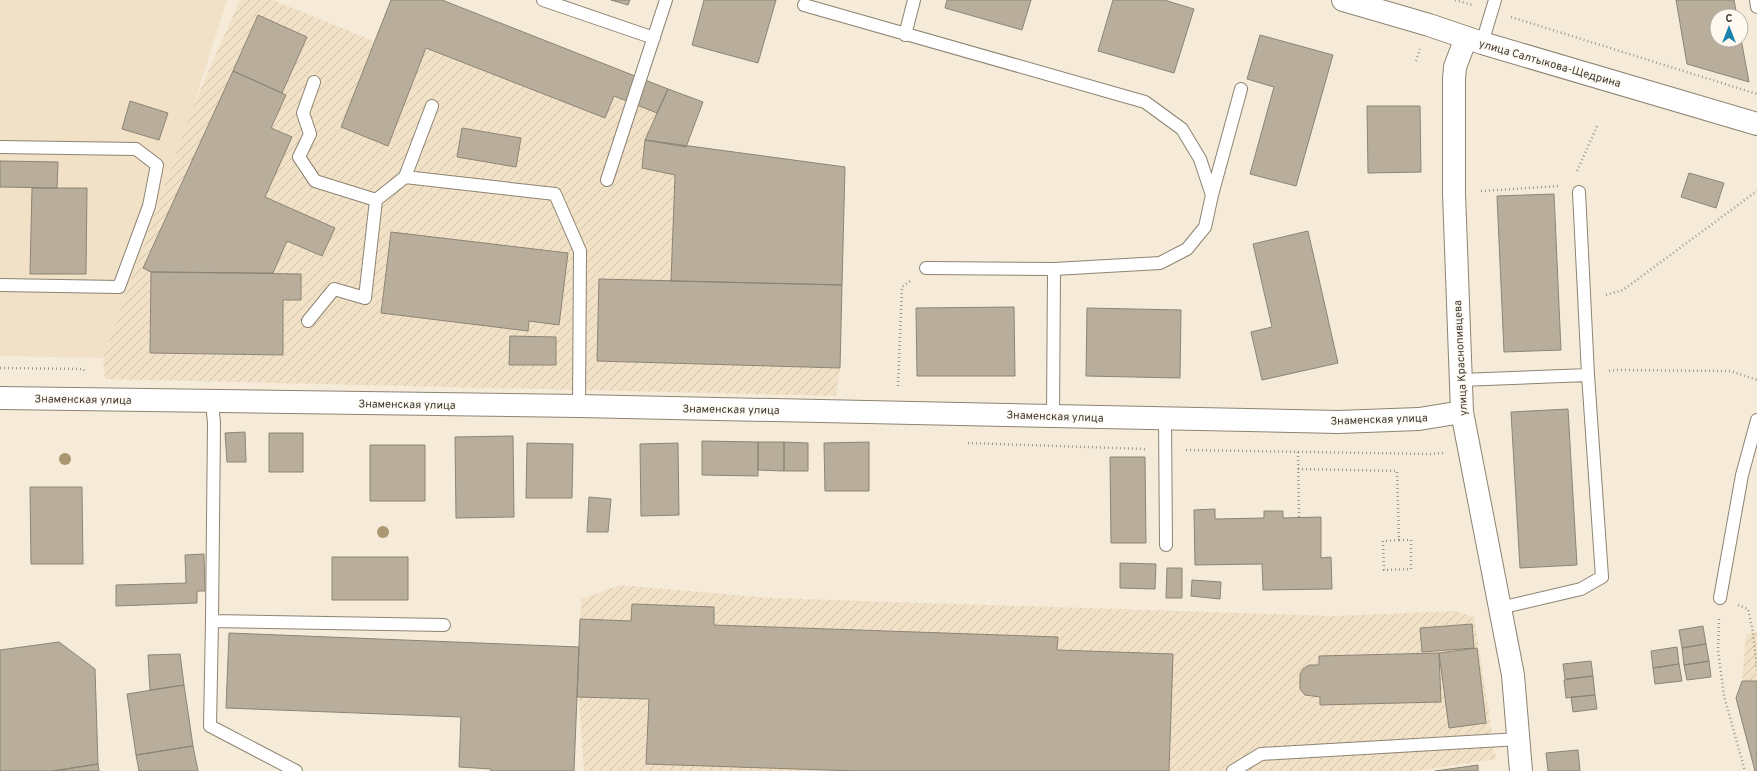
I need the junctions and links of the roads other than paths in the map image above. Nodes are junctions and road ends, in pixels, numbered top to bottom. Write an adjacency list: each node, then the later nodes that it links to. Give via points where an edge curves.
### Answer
1 (543, 0): 10 (lane)
2 (666, 0): 10 (lane)
3 (914, 0): 9 (lane)
4 (1344, 0): 11 (street, улица Салтыкова-Щедрина)
5 (1756, 0): 8 (lane)
6 (804, 5): 9 (lane)
7 (1494, 6): 11 (lane)
8 (1757, 7)
9 (905, 35): 20 (lane, via 1145,102 1182,129 1200,160)
10 (654, 38): 18 (lane)
11 (1474, 41): 15 (street, улица Салтыкова-Щедрина); 27 (street, улица Краснопивцева, via 1455,67 1454,79 1454,193)
12 (314, 82): 21 (lane, via 304,113 310,134 299,157 315,181)
13 (1241, 89): 20 (lane)
14 (432, 106): 17 (lane)
15 (1757, 124)
16 (0, 148): 24 (lane, via 136,149 157,165 149,206 119,287)
17 (405, 176): 21 (lane); 30 (lane, via 555,194 580,251)
18 (607, 180)
19 (1575, 189): 26 (lane)
20 (1212, 195): 23 (lane, via 1205,227 1187,249 1160,263)
21 (376, 200): 25 (lane, via 365,298 334,289)
22 (926, 268): 23 (lane)
23 (1054, 269): 32 (lane)
24 (0, 285)
25 (308, 321)
26 (1588, 375): 27 (lane); 37 (lane, via 1602,577 1581,589)
27 (1460, 380): 31 (street, улица Краснопивцева)
28 (0, 398): 29 (street, Знаменская улица)
29 (212, 402): 30 (street, Знаменская улица); 38 (lane)
30 (579, 406): 32 (street, Знаменская улица)
31 (1462, 412): 33 (street, Знаменская улица, via 1419,419 1338,422); 37 (street, улица Краснопивцева)
32 (1053, 416): 33 (street, Знаменская улица)
33 (1165, 419): 35 (lane)
34 (1757, 420): 36 (lane, via 1742,475)
35 (1166, 545)
36 (1720, 598)
37 (1500, 608): 40 (street, улица Краснопивцева, via 1513,675)
38 (212, 621): 39 (lane); 41 (lane, via 210,726)
39 (444, 625)
40 (1518, 739): 42 (lane, via 1261,754); 43 (street, улица Краснопивцева)
41 (296, 771)
42 (1233, 771)
43 (1521, 771)

